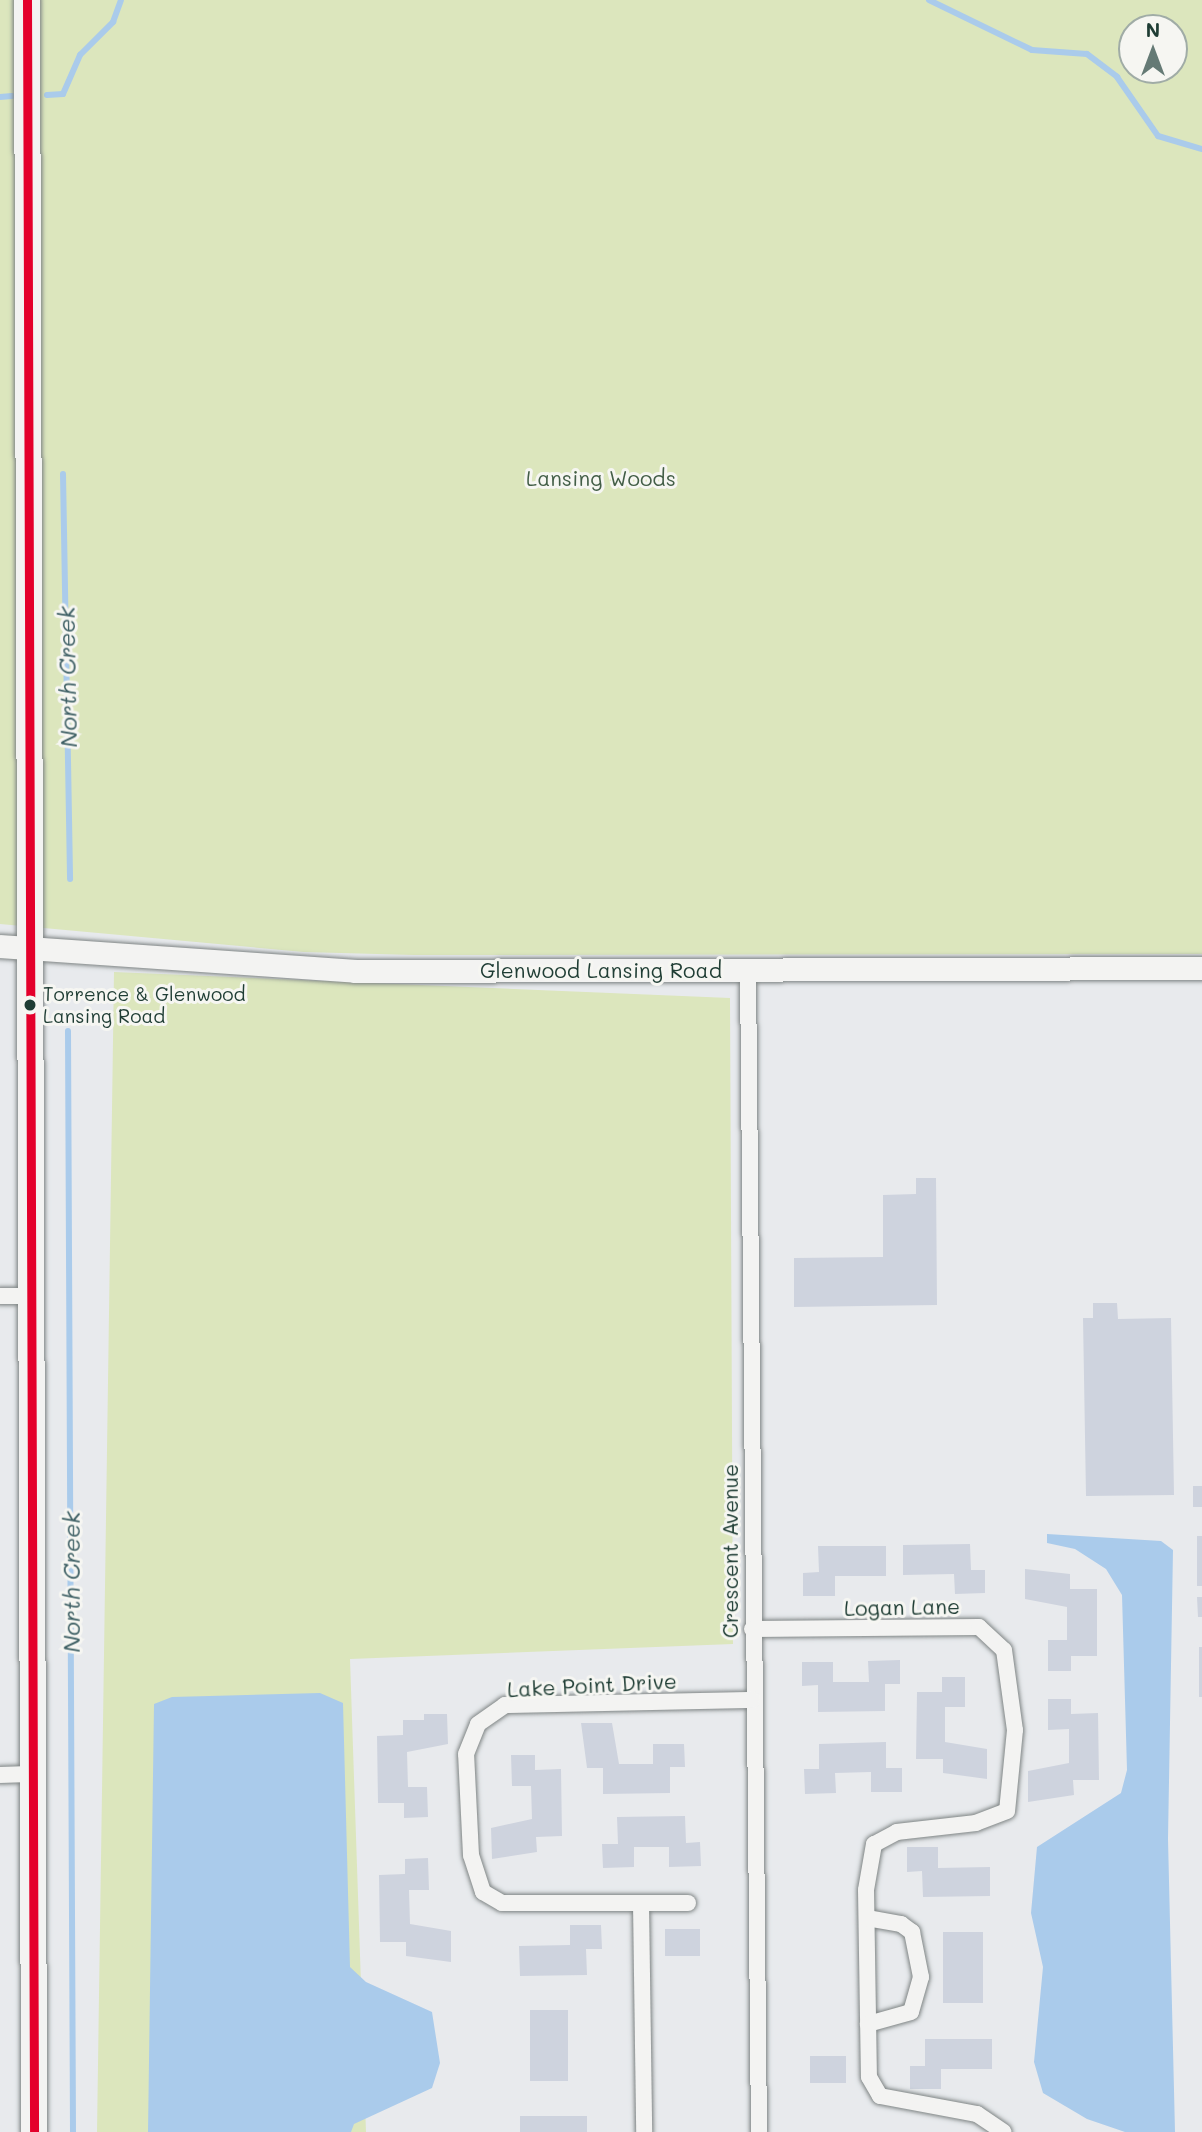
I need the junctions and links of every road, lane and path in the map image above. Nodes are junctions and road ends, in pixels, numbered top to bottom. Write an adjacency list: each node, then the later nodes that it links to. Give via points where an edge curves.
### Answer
1 (26, 0): 3 (main road)
2 (0, 946): 3 (main road, Glenwood Lansing Road)
3 (29, 949): 5 (main road, Glenwood Lansing Road, via 355,971); 7 (main road)
4 (1202, 968): 5 (main road, Glenwood Lansing Road)
5 (748, 970): 8 (street, Crescent Avenue)
6 (0, 1296): 7 (street)
7 (30, 1296): 10 (main road)
8 (752, 1629): 9 (street, Crescent Avenue); 14 (street, Logan Lane, via 979,1627 1004,1650 1016,1730 1007,1811 976,1824 897,1832 874,1844)
9 (752, 1700): 12 (street, Lake Point Drive, via 505,1705 478,1724 466,1754 471,1855 483,1892 502,1903); 18 (street, Crescent Avenue)
10 (29, 1774): 11 (street); 16 (main road)
11 (0, 1775)
12 (641, 1903): 13 (street, Lake Point Drive); 17 (street)
13 (688, 1903)
14 (867, 1918): 15 (street, Logan Lane); 15 (street, via 901,1924 912,1933 921,1977 911,2012)
15 (868, 2024): 19 (street, Logan Lane, via 869,2077 880,2096 977,2114)
16 (34, 2132)
17 (644, 2132)
18 (758, 2132)
19 (1004, 2132)

